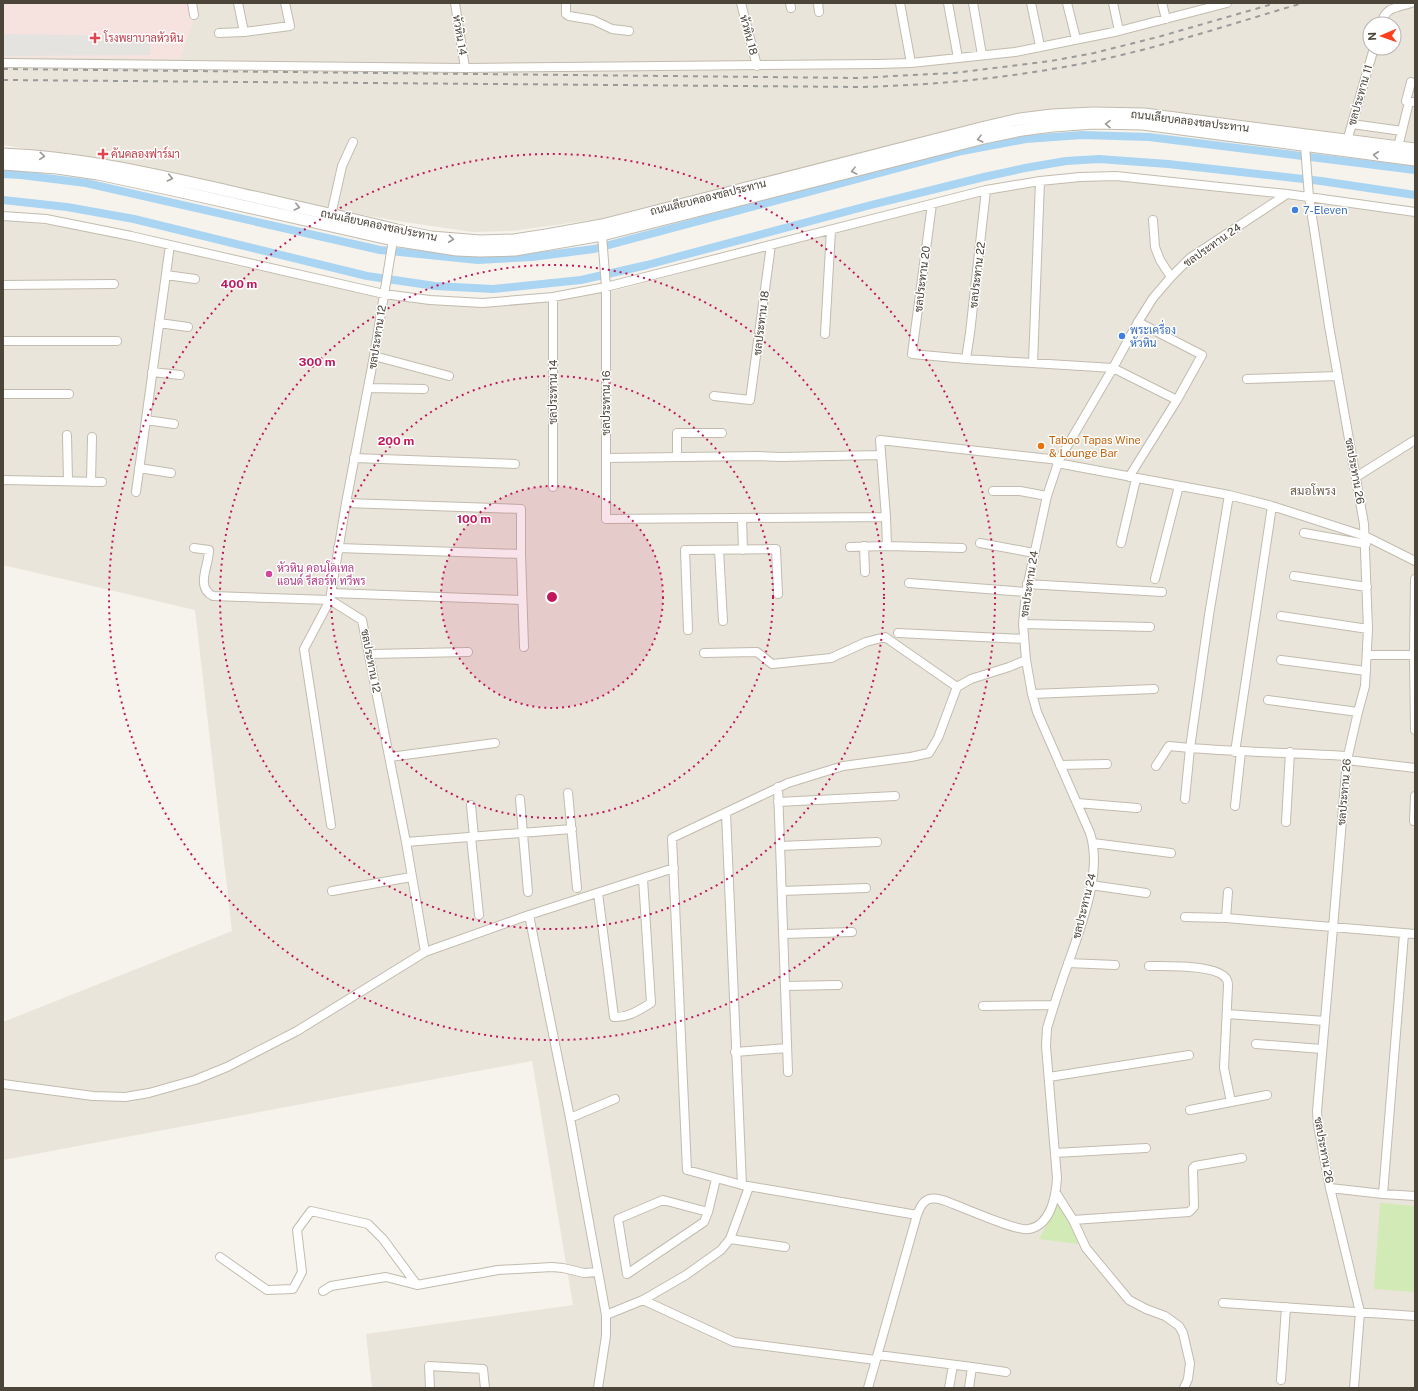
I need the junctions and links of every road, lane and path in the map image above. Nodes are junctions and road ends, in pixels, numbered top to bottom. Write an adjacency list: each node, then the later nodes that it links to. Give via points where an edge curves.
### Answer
1 (192, 3): 18 (street)
2 (238, 3): 23 (street)
3 (284, 3): 23 (street, via 290,26)
4 (455, 3): 33 (street, หัวหิน 14)
5 (566, 3): 21 (street, via 566,14 569,16 593,20 612,29)
6 (741, 3): 32 (street, หัวหิน 18)
7 (818, 3): 17 (street)
8 (900, 3): 31 (street)
9 (948, 3): 29 (street)
10 (973, 3): 27 (street)
11 (1031, 3): 26 (street)
12 (1067, 3): 25 (street)
13 (1113, 3): 22 (street)
14 (1162, 3): 20 (street)
15 (1226, 3): 20 (street)
16 (1411, 3): 19 (street, via 1390,10)
17 (819, 12)
18 (194, 15)
19 (1383, 16)
20 (1166, 19): 22 (street)
21 (629, 31)
22 (1119, 31): 25 (street)
23 (244, 32): 24 (street)
24 (219, 33)
25 (1076, 39): 26 (street)
26 (1040, 46): 27 (street, via 1015,52)
27 (982, 55): 29 (street)
28 (1372, 56): 36 (street, ชลประทาน 11)
29 (958, 58): 31 (street)
30 (3, 63): 33 (street)
31 (911, 63): 32 (street)
32 (757, 66): 33 (street)
33 (465, 68)
34 (1411, 82): 35 (street, via 1406,101)
35 (1412, 102): 37 (street)
36 (1352, 124): 37 (street); 39 (street, ชลประทาน 11)
37 (1402, 131): 41 (street)
38 (1306, 141): 39 (street, ถนนเลียบคลองชลประทาน); 44 (street, ถนนเลียบคลองชลประทาน, one-way to 38); 49 (street, ชลประทาน 26); 52 (street, ถนนเลียบคลองชลประทาน, one-way to 38, via 431,237 480,241 514,240 602,225 985,126 1052,115 1144,114); 56 (street, ถนนเลียบคลองชลประทาน, one-way to 56, via 1143,124 1094,123 1030,129 988,137)
39 (1347, 141): 41 (street, ถนนเลียบคลองชลประทาน)
40 (353, 142): 52 (street, via 342,166)
41 (1398, 147): 42 (street, ถนนเลียบคลองชลประทาน)
42 (1415, 150)
43 (3, 154): 52 (street, ถนนเลียบคลองชลประทาน, one-way to 52, via 100,164)
44 (1415, 160)
45 (3, 164): 57 (street, ถนนเลียบคลองชลประทาน, via 98,174)
46 (1040, 181): 47 (street); 48 (street, via 1080,176 1116,176); 76 (street)
47 (986, 190): 50 (street); 75 (street, ชลประทาน 22)
48 (1287, 194): 49 (street); 61 (street, ชลประทาน 24, via 1190,258)
49 (1309, 197): 51 (street); 81 (street, ชลประทาน 26)
50 (932, 204): 55 (street); 75 (street, ชลประทาน 20, via 912,354)
51 (1415, 212)
52 (331, 215)
53 (3, 216): 58 (street, via 46,219)
54 (1154, 220): 61 (street, via 1155,247)
55 (831, 230): 59 (street); 71 (street)
56 (602, 235): 57 (street, ถนนเลียบคลองชลประทาน, via 515,250 480,251); 65 (street, ชลประทาน 16)
57 (393, 240): 66 (street, ชลประทาน 12)
58 (170, 245): 60 (street); 66 (street)
59 (771, 245): 65 (street); 87 (street, ชลประทาน 18, via 750,400)
60 (166, 275): 62 (street); 69 (street)
61 (1171, 277): 68 (street, ชลประทาน 24, via 1153,298)
62 (195, 280)
63 (114, 284): 64 (street)
64 (3, 285)
65 (606, 287): 67 (street); 98 (street, ชลประทาน 16)
66 (384, 294): 67 (street, via 483,303); 74 (street, ชลประทาน 12)
67 (553, 296): 110 (street, ชลประทาน 14)
68 (1138, 322): 77 (street, ชลประทาน 24); 88 (street, via 1202,355)
69 (159, 323): 70 (street); 78 (street)
70 (188, 327)
71 (825, 334)
72 (3, 341): 73 (street)
73 (117, 341)
74 (374, 356): 80 (street); 83 (street, ชลประทาน 12)
75 (966, 359): 76 (street)
76 (1033, 363): 77 (street)
77 (1113, 368): 88 (street); 99 (street, ชลประทาน 24)
78 (152, 372): 79 (street); 89 (street)
79 (180, 376)
80 (449, 376)
81 (1338, 376): 82 (street); 103 (street, ชลประทาน 26)
82 (1247, 379)
83 (368, 388): 84 (street); 97 (street, ชลประทาน 12)
84 (424, 390)
85 (3, 394): 86 (street)
86 (69, 394)
87 (714, 396)
88 (1176, 400): 104 (street)
89 (146, 420): 90 (street); 101 (street)
90 (174, 424)
91 (722, 433): 96 (street, via 677,433)
92 (67, 435): 106 (street)
93 (92, 437): 107 (street)
94 (1415, 440): 103 (street)
95 (881, 455): 96 (street); 99 (street, via 880,440); 117 (street)
96 (677, 457): 98 (street)
97 (354, 458): 100 (street); 115 (street, ชลประทาน 12)
98 (606, 458): 118 (street, ชลประทาน 16, via 606,519)
99 (1058, 462): 104 (street); 113 (street, ชลประทาน 24)
100 (515, 464)
101 (139, 468): 102 (street); 112 (street)
102 (171, 473)
103 (1356, 477): 120 (street, ชลประทาน 26)
104 (1132, 478): 109 (street); 122 (street)
105 (3, 480): 106 (street)
106 (68, 481): 107 (street)
107 (91, 482): 108 (street)
108 (102, 482)
109 (1179, 486): 114 (street); 136 (street)
110 (553, 487)
111 (993, 491): 113 (street, via 1020,491)
112 (136, 492)
113 (1047, 496): 131 (street, ชลประทาน 24)
114 (1229, 496): 116 (street); 169 (street)
115 (346, 503): 127 (street, ชลประทาน 12); 132 (street, via 521,509)
116 (1272, 506): 120 (street); 170 (street)
117 (886, 517): 118 (street); 124 (street)
118 (742, 518): 130 (street)
119 (1304, 533): 120 (street)
120 (1365, 540): 133 (street); 139 (street, ชลประทาน 26)
121 (980, 543): 131 (street)
122 (1120, 543)
123 (864, 546): 124 (street); 125 (street); 134 (street)
124 (887, 546): 128 (street)
125 (850, 547)
126 (194, 548): 143 (street, via 209,550 203,583 208,594 213,596)
127 (338, 548): 132 (street); 143 (street, ชลประทาน 12)
128 (962, 548)
129 (720, 550): 130 (street); 146 (street); 150 (street, via 685,550)
130 (743, 550): 142 (street, via 776,549)
131 (1034, 553): 140 (street, ชลประทาน 24)
132 (521, 554): 144 (street)
133 (1415, 561)
134 (865, 572)
135 (1294, 576): 139 (street)
136 (1155, 579)
137 (1415, 579): 158 (street)
138 (909, 583): 140 (street)
139 (1367, 587): 149 (street, ชลประทาน 26)
140 (1027, 588): 141 (street); 147 (street, ชลประทาน 24)
141 (1162, 592)
142 (778, 594)
143 (330, 597): 144 (street); 156 (street, ชลประทาน 12, via 362,620); 192 (street, via 304,649)
144 (522, 600): 153 (street)
145 (1281, 616): 149 (street)
146 (723, 621)
147 (1023, 624): 148 (street); 152 (street, ชลประทาน 24)
148 (1150, 627)
149 (1368, 629): 157 (street, ชลประทาน 26)
150 (688, 630)
151 (898, 634): 152 (street)
152 (1024, 639): 159 (street, ชลประทาน 24)
153 (524, 647)
154 (468, 652): 156 (street)
155 (704, 653): 162 (street, via 757,652 772,664 831,658 866,642 885,637)
156 (370, 654): 172 (street, ชลประทาน 12)
157 (1367, 655): 158 (street); 161 (street, ชลประทาน 26)
158 (1414, 655): 167 (street)
159 (1026, 660): 162 (street, via 971,679); 164 (street, ชลประทาน 24)
160 (1281, 660): 161 (street)
161 (1366, 671): 166 (street, ชลประทาน 26)
162 (957, 687): 178 (street, via 938,738 928,753 843,766)
163 (1154, 689): 164 (street)
164 (1032, 694): 175 (street, ชลประทาน 24)
165 (1268, 700): 166 (street)
166 (1358, 712): 173 (street, ชลประทาน 26)
167 (1415, 730)
168 (495, 743): 172 (street)
169 (1190, 748): 170 (street); 176 (street, via 1169,746); 183 (street)
170 (1238, 752): 171 (street); 187 (street)
171 (1290, 752): 173 (street); 191 (street)
172 (390, 757): 196 (street, ชลประทาน 12)
173 (1347, 758): 177 (street); 217 (street, ชลประทาน 26)
174 (1107, 764): 175 (street)
175 (1060, 765): 185 (street, ชลประทาน 24)
176 (1156, 766)
177 (1415, 768)
178 (778, 787): 184 (street); 189 (street)
179 (568, 793): 193 (street)
180 (895, 796): 184 (street)
181 (1415, 796): 190 (street)
182 (520, 799): 194 (street)
183 (1185, 799)
184 (778, 802): 199 (street)
185 (1078, 803): 188 (street); 198 (street, ชลประทาน 24)
186 (471, 805): 195 (street)
187 (1235, 806)
188 (1137, 808)
189 (726, 813): 201 (street, via 672,838); 235 (street)
190 (1414, 821)
191 (1286, 822)
192 (331, 825)
193 (572, 829): 194 (street); 205 (street)
194 (523, 833): 195 (street); 209 (street)
195 (473, 837): 196 (street); 213 (street)
196 (406, 842): 202 (street, ชลประทาน 12)
197 (877, 842): 199 (street)
198 (1093, 843): 200 (street); 204 (street, ชลประทาน 24, via 1094,870)
199 (780, 846): 208 (street)
200 (1171, 853)
201 (674, 868): 203 (street); 248 (street, via 687,1170)
202 (411, 877): 207 (street); 222 (street, ชลประทาน 12)
203 (643, 879): 211 (street); 211 (street, via 651,1003 621,1018 614,1017)
204 (1091, 885): 212 (street); 223 (street, ชลประทาน 24, via 1083,922)
205 (577, 888)
206 (866, 888): 208 (street)
207 (332, 891)
208 (782, 891): 219 (street)
209 (528, 892)
210 (1228, 892): 216 (street)
211 (598, 893): 214 (street)
212 (1146, 893)
213 (479, 915)
214 (529, 915): 222 (street); 244 (street)
215 (1185, 917): 216 (street)
216 (1226, 918): 217 (street)
217 (1334, 928): 220 (street); 231 (street, ชลประทาน 26)
218 (852, 932): 219 (street)
219 (783, 934): 227 (street)
220 (1404, 934): 221 (street); 252 (street)
221 (1415, 934)
222 (425, 952): 239 (street, via 297,1031 228,1067 195,1080 125,1097 93,1096)
223 (1068, 964): 224 (street); 228 (street, ชลประทาน 24)
224 (1115, 965)
225 (1149, 966): 230 (street, via 1201,967 1224,976 1228,986)
226 (838, 985): 227 (street)
227 (785, 986): 233 (street)
228 (1054, 1005): 229 (street); 238 (street, ชลประทาน 24, via 1047,1028)
229 (983, 1006)
230 (1227, 1014): 231 (street); 242 (street, via 1224,1068)
231 (1325, 1021): 234 (street, ชลประทาน 26)
232 (1256, 1044): 234 (street)
233 (787, 1048): 235 (street); 237 (street)
234 (1322, 1049): 250 (street, ชลประทาน 26, via 1318,1125)
235 (735, 1052): 249 (street)
236 (1190, 1055): 238 (street)
237 (788, 1072)
238 (1049, 1077): 246 (street, ชลประทาน 24)
239 (3, 1084)
240 (1267, 1095): 242 (street)
241 (615, 1099): 244 (street)
242 (1231, 1102): 243 (street)
243 (1190, 1110)
244 (570, 1118): 260 (street)
245 (1146, 1148): 246 (street)
246 (1055, 1153): 251 (street, ชลประทาน 24)
247 (1242, 1158): 256 (street, via 1193,1168 1194,1207 1189,1212)
248 (716, 1179): 249 (street); 254 (street)
249 (745, 1186): 255 (street); 257 (street)
250 (1330, 1188): 252 (street); 266 (street, ชลประทาน 26)
251 (1056, 1193): 255 (street, ชลประทาน 24, via 1044,1221 1029,1230 1015,1228 934,1198 922,1204); 256 (street)
252 (1383, 1194): 253 (street)
253 (1415, 1196)
254 (708, 1212): 254 (street, via 704,1222 627,1274 618,1218 663,1200)
255 (917, 1215): 269 (street)
256 (1073, 1220): 280 (street, via 1086,1248 1129,1300 1165,1316 1179,1326 1190,1363)
257 (730, 1239): 258 (street); 263 (street, via 686,1276)
258 (785, 1247)
259 (220, 1257): 261 (street, via 267,1290 293,1289 302,1272 297,1230 311,1211 368,1224 383,1238)
260 (598, 1272): 261 (street, via 584,1273 552,1267 498,1270); 267 (street)
261 (417, 1285): 262 (street, via 386,1277 331,1286)
262 (323, 1291)
263 (643, 1300): 267 (street); 269 (street, via 734,1342)
264 (1223, 1303): 265 (street)
265 (1286, 1307): 266 (street); 273 (street)
266 (1360, 1312): 268 (street); 281 (street, ชลประทาน 26)
267 (606, 1315): 276 (street, via 606,1336)
268 (1415, 1316)
269 (877, 1357): 270 (street); 277 (street)
270 (953, 1365): 271 (street); 278 (street)
271 (972, 1367): 272 (street); 279 (street)
272 (1006, 1372)
273 (1281, 1380)
274 (430, 1388): 275 (street, via 429,1366 483,1369)
275 (485, 1388)
276 (598, 1388)
277 (868, 1388)
278 (949, 1388)
279 (970, 1388)
280 (1184, 1388)
281 (1354, 1388)

